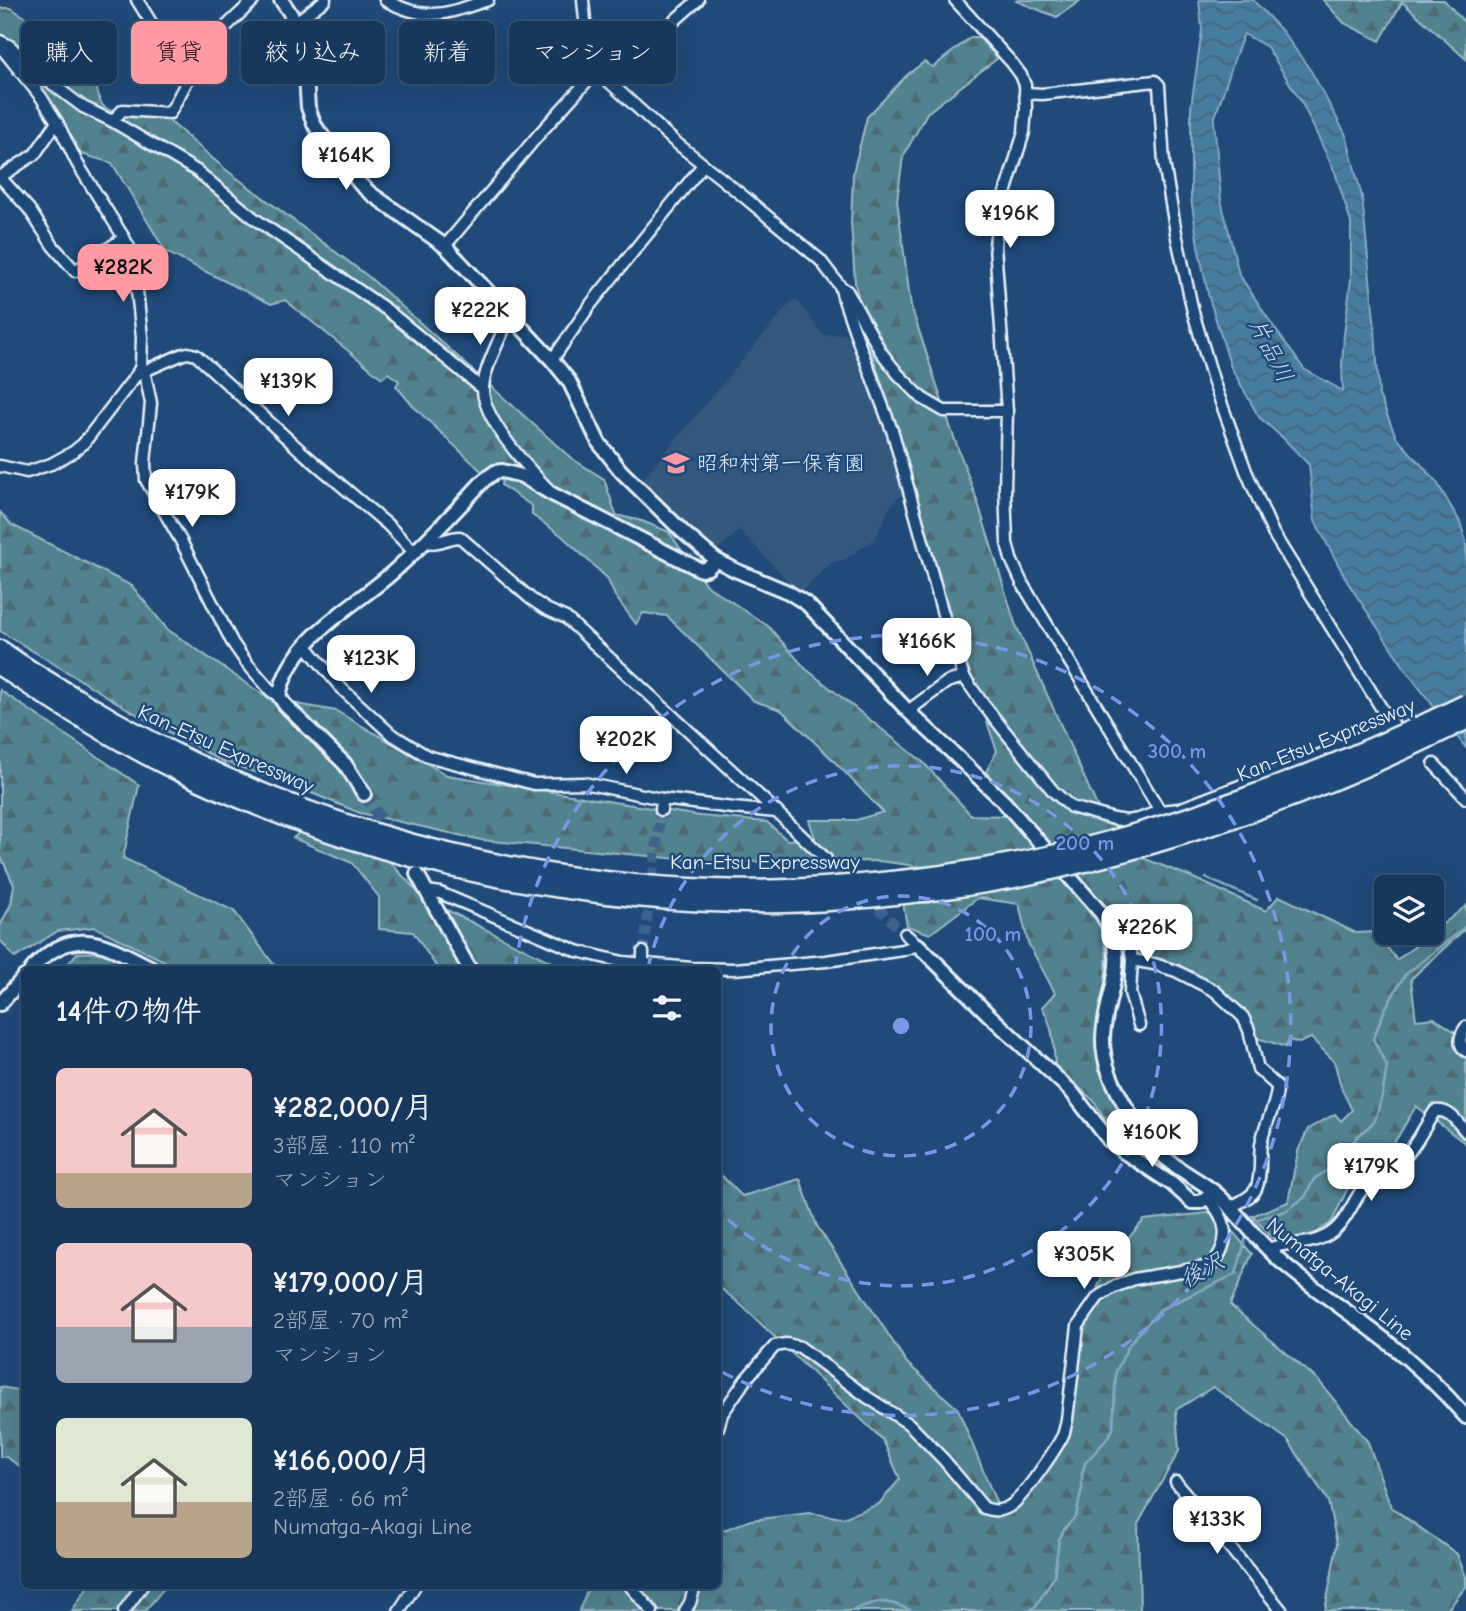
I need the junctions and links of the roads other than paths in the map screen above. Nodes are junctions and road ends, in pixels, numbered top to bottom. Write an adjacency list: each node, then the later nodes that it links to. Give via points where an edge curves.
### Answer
1 (137, 0): 10 (street)
2 (254, 0): 15 (street)
3 (281, 0): 11 (main road, Numatga-Akagi Line)
4 (325, 0): 12 (street)
5 (385, 0): 6 (street, via 431,15)
6 (488, 0)
7 (583, 0): 13 (street)
8 (698, 0): 14 (street)
9 (955, 0): 21 (street, via 1012,63 1024,80)
10 (150, 21)
11 (294, 21)
12 (306, 21)
13 (585, 21)
14 (674, 21)
15 (227, 26)
16 (0, 43): 22 (street, via 10,46 83,107); 23 (street)
17 (186, 84): 22 (street, via 170,113 123,110)
18 (307, 84): 27 (main road, Numatga-Akagi Line, via 314,124 351,174 370,193)
19 (584, 84): 27 (street)
20 (611, 84): 24 (street)
21 (1026, 93): 33 (street, via 1024,132 999,216 995,247); 52 (street, via 1155,81 1159,85 1164,163 1176,233 1218,396 1273,533 1393,723 1283,770 1178,809)
22 (112, 121): 32 (street, via 197,171 255,219 387,310)
23 (57, 122): 25 (street, via 34,154); 26 (street)
24 (704, 165): 28 (street, via 820,260); 30 (street, via 591,304)
25 (0, 177): 26 (street, via 75,271)
26 (124, 237): 31 (street, via 134,263)
27 (445, 246): 29 (main road, Numatga-Akagi Line)
28 (840, 286): 33 (street, via 881,352 922,398 944,411); 42 (street, via 893,433)
29 (510, 315): 30 (main road, Numatga-Akagi Line); 32 (street)
30 (552, 360): 38 (main road, Numatga-Akagi Line, via 569,380 599,443 621,471)
31 (142, 368): 34 (street, via 73,452 27,472); 37 (street, via 183,354 196,355); 43 (street, via 151,403 146,480 232,642)
32 (483, 389): 35 (street, via 485,403 501,432)
33 (1007, 411): 52 (street, via 1005,502 1011,559)
34 (0, 466)
35 (552, 494): 36 (main road, via 522,476 495,472); 38 (main road, via 701,570)
36 (425, 542): 37 (main road); 53 (street, via 466,540 531,599 566,618)
37 (414, 552): 39 (main road, via 328,622)
38 (716, 560): 45 (main road, Numatga-Akagi Line, via 807,604)
39 (306, 646): 43 (main road, via 288,670); 50 (street, via 342,689 391,734 427,757 534,784 584,783)
40 (0, 650): 56 (highway, Kan-Etsu Expressway, via 179,757 307,811 434,850 635,884 789,889)
41 (0, 666): 56 (highway, Kan-Etsu Expressway, via 176,770 303,824 429,863 558,888 701,902 867,898)
42 (964, 677): 45 (street, via 947,682); 52 (street, via 1072,807 1127,821)
43 (279, 696): 48 (main road, via 345,764)
44 (1466, 704): 56 (highway, Kan-Etsu Expressway, bridge, via 1339,762 1182,820)
45 (908, 711): 59 (main road, Numatga-Akagi Line, via 1012,812 1090,900)
46 (1466, 720): 56 (highway, Kan-Etsu Expressway, bridge, via 1347,776 1188,833 1022,877)
47 (1434, 764): 49 (street)
48 (364, 794)
49 (1466, 798)
50 (662, 799): 51 (street); 53 (street)
51 (661, 810)
52 (1160, 811)
53 (777, 812): 54 (street)
54 (826, 859)
55 (417, 874): 57 (main road)
56 (937, 883)
57 (427, 891): 63 (street, via 577,951); 66 (main road)
58 (905, 934): 60 (street)
59 (1114, 940): 62 (street, via 1130,947); 75 (main road, Numatga-Akagi Line, via 1116,972 1103,1038 1110,1075 1150,1144)
60 (918, 945): 68 (street, via 826,961); 75 (main road, via 1072,1091 1109,1140 1192,1202)
61 (643, 952): 63 (street)
62 (1132, 960): 71 (street, via 1130,993); 76 (street, via 1176,971 1215,991 1243,1017 1258,1069 1277,1086 1261,1142 1256,1189)
63 (643, 964): 67 (street)
64 (35, 966): 65 (main road, via 50,952 82,940 98,942)
65 (148, 966)
66 (468, 966)
67 (679, 966)
68 (721, 968)
69 (21, 980): 70 (main road)
70 (0, 1004)
71 (1139, 1025)
72 (1466, 1027): 73 (street, via 1460,1041)
73 (1466, 1051)
74 (1466, 1132): 77 (street, via 1447,1112 1435,1111 1404,1158 1368,1182 1337,1229 1315,1241)
75 (1210, 1195): 76 (main road, Numatga-Akagi Line); 79 (street, via 1225,1227 1218,1258 1211,1266 1134,1279 1098,1297 1078,1326 1063,1434 1045,1464 1009,1506 994,1511 984,1508 909,1424 800,1347 775,1346)
76 (1233, 1213): 77 (main road, Numatga-Akagi Line)
77 (1268, 1249): 78 (main road, Numatga-Akagi Line, via 1387,1341)
78 (1464, 1409)
79 (721, 1418)
80 (1176, 1482): 89 (street)
81 (140, 1589): 85 (street)
82 (413, 1589): 86 (street)
83 (634, 1589): 87 (street)
84 (694, 1589): 88 (street)
85 (124, 1611)
86 (399, 1611)
87 (652, 1611)
88 (685, 1611)
89 (1282, 1611)

